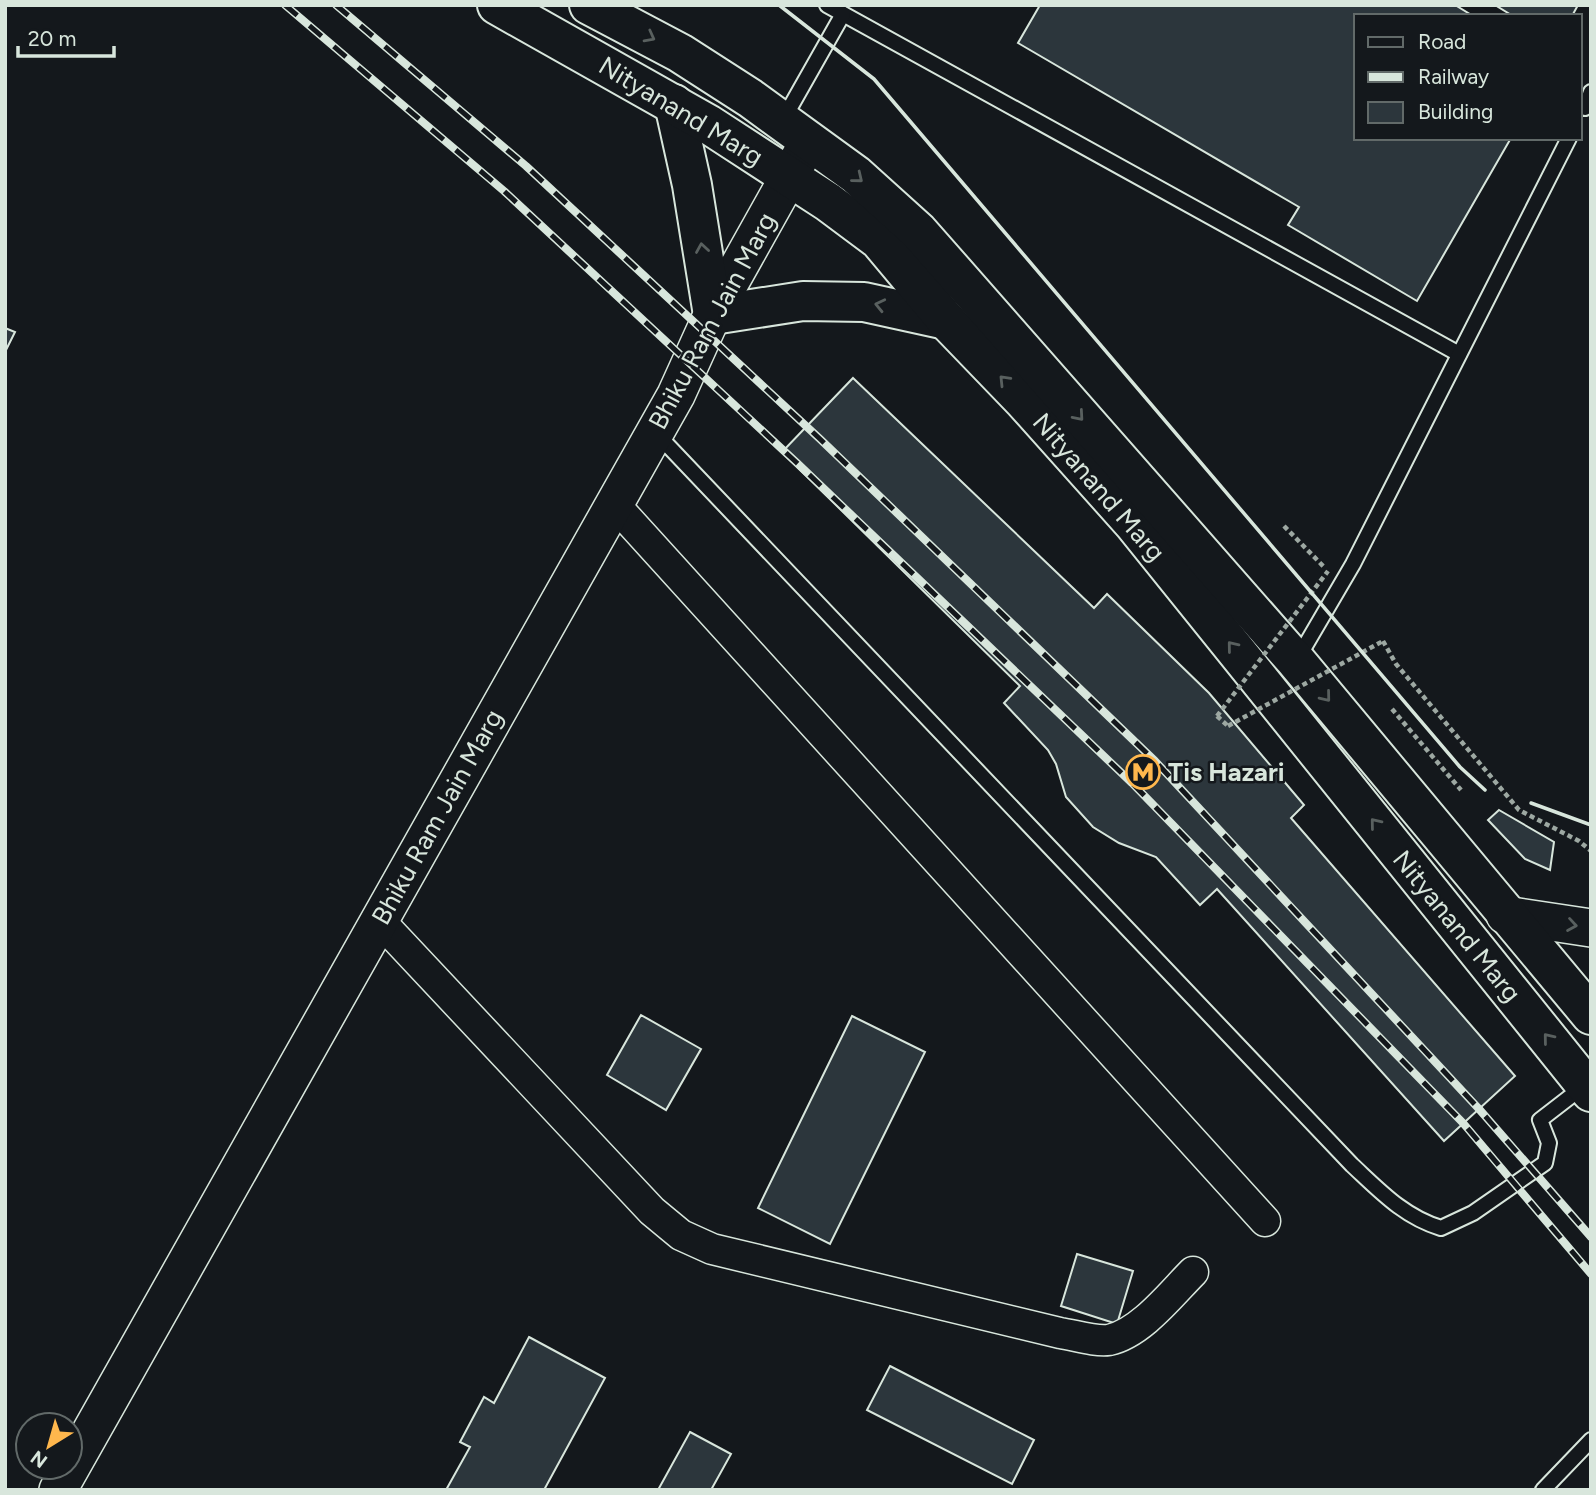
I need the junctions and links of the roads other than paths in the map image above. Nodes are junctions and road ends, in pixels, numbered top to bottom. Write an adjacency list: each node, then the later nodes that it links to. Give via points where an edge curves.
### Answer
1 (497, 5): 6 (main road, Nityanand Marg)
2 (589, 5): 8 (main road, Nityanand Marg, one-way to 8, via 680,53)
3 (827, 5): 4 (lane)
4 (843, 14): 8 (lane); 13 (lane)
5 (1591, 92): 7 (lane)
6 (674, 104): 10 (main road, Nityanand Marg); 11 (main road, one-way to 6)
7 (1585, 112)
8 (796, 131): 10 (street, Bhiku Ram Jain Marg); 16 (main road, Nityanand Marg, one-way to 16, via 856,175 918,231)
9 (1568, 140): 13 (lane)
10 (789, 176): 11 (street, Bhiku Ram Jain Marg); 12 (main road, Nityanand Marg, via 879,240)
11 (713, 315): 12 (main road, one-way to 11, via 864,302 803,301); 14 (street, Bhiku Ram Jain Marg)
12 (946, 320): 21 (main road, Nityanand Marg, one-way to 12, via 1134,524)
13 (1459, 354): 16 (lane, via 1353,564)
14 (654, 432): 15 (street, Bhiku Ram Jain Marg); 21 (lane, via 1352,1165 1420,1222 1441,1228 1473,1213 1545,1163 1549,1143 1540,1120)
15 (614, 504): 18 (street, Bhiku Ram Jain Marg); 22 (street)
16 (1296, 661): 17 (main road, Nityanand Marg, one-way to 17)
17 (1505, 915): 19 (street, one-way to 19); 20 (main road, Nityanand Marg)
18 (379, 920): 23 (street, via 652,1211 681,1235 712,1249 1060,1333 1107,1340 1128,1332 1156,1310); 25 (street, Bhiku Ram Jain Marg)
19 (1591, 928)
20 (1591, 1015)
21 (1588, 1088)
22 (1265, 1221)
23 (1193, 1272)
24 (1591, 1440): 26 (lane)
25 (58, 1490)
26 (1543, 1490)

